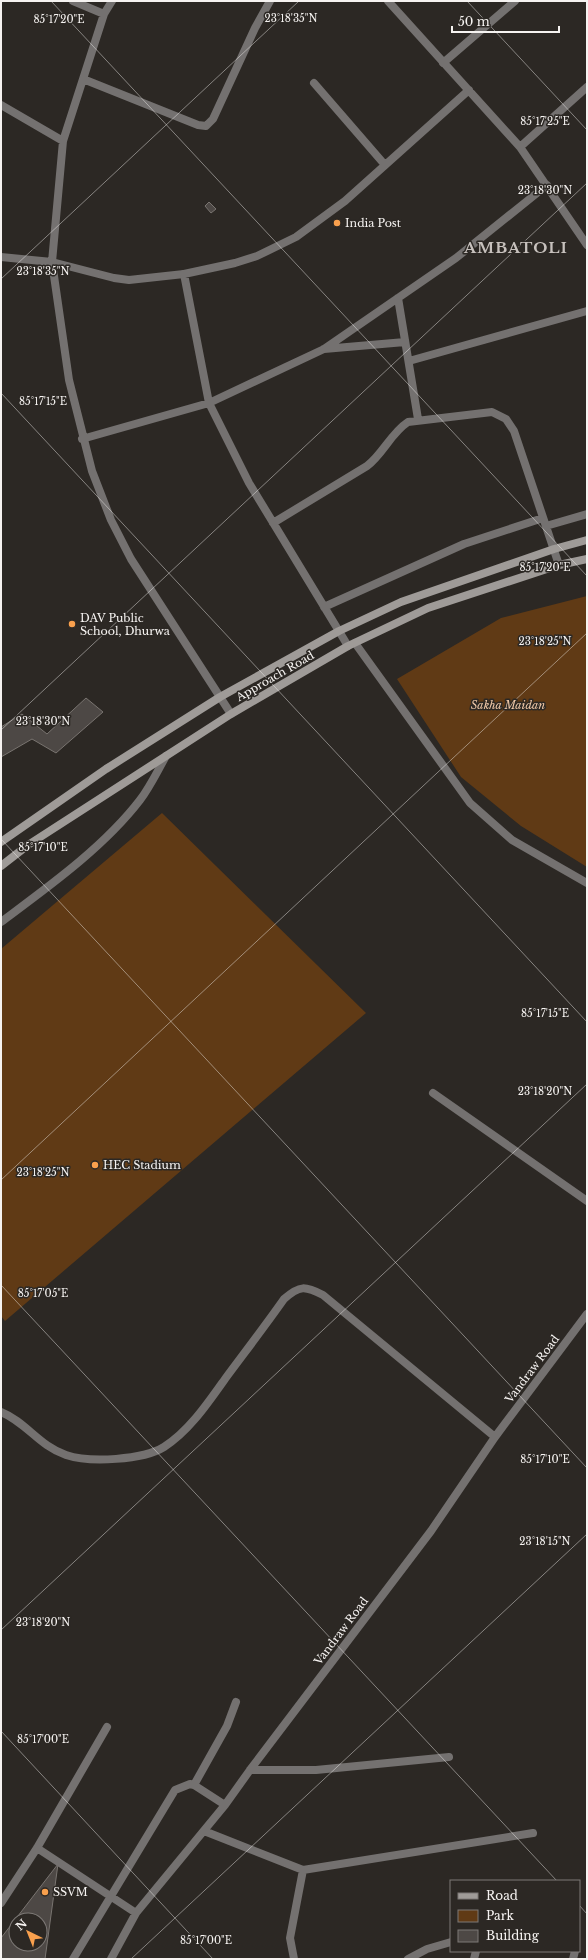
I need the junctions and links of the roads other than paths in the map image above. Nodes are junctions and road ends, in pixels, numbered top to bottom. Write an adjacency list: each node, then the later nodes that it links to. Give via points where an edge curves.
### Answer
1 (73, 1): 6 (street)
2 (112, 1): 6 (street)
3 (270, 1): 8 (street, via 213,119 206,126)
4 (388, 1): 7 (street)
5 (515, 1): 7 (street)
6 (104, 14): 8 (street)
7 (443, 62): 11 (street)
8 (83, 80): 13 (street)
9 (314, 83): 15 (street)
10 (587, 87): 14 (street)
11 (469, 90): 14 (street); 15 (street)
12 (1, 105): 13 (street)
13 (63, 141): 19 (street)
14 (520, 147): 16 (street)
15 (385, 165): 20 (street, via 296,236 273,249 235,263)
16 (548, 185): 17 (street); 21 (street, via 456,258)
17 (587, 244)
18 (1, 257): 19 (street)
19 (52, 262): 20 (street, via 129,280); 28 (street, via 69,380)
20 (184, 274): 26 (street)
21 (398, 298): 23 (street); 24 (street)
22 (587, 311): 25 (street)
23 (405, 342): 24 (street); 25 (street)
24 (324, 349): 26 (street)
25 (408, 361): 27 (street)
26 (209, 403): 28 (street); 31 (street, via 249,483)
27 (418, 419): 30 (street, via 486,412 501,415 514,431); 31 (street, via 402,426 367,466)
28 (82, 440): 39 (street, via 111,520 131,560)
29 (587, 514): 30 (street)
30 (545, 522): 33 (street); 36 (street, via 464,544)
31 (273, 523): 36 (street)
32 (587, 540): 33 (street, Approach Road)
33 (554, 549): 35 (street); 37 (street, Approach Road, via 402,602)
34 (587, 559): 35 (street, Approach Road)
35 (559, 565): 38 (street, Approach Road, via 428,608)
36 (324, 607): 37 (street)
37 (339, 631): 38 (street); 39 (street, Approach Road)
38 (352, 644): 40 (street, Approach Road); 44 (street, via 470,803 512,840)
39 (220, 697): 40 (street); 42 (street, Approach Road, via 106,769)
40 (231, 714): 41 (street, Approach Road)
41 (166, 756): 43 (street, Approach Road, via 28,845); 45 (street, via 140,800 111,833 45,890)
42 (1, 842)
43 (1, 866)
44 (587, 883)
45 (1, 922)
46 (433, 1093): 47 (street)
47 (587, 1201)
48 (587, 1314): 50 (street, Vandraw Road)
49 (1, 1412): 50 (street, via 14,1419 40,1442 67,1456 91,1459 149,1454 165,1447 199,1414 284,1299 292,1291 310,1288 323,1295)
50 (495, 1437): 54 (street, Vandraw Road, via 430,1532)
51 (236, 1702): 55 (street, via 228,1726)
52 (107, 1727): 59 (street)
53 (449, 1757): 54 (street, via 316,1770)
54 (250, 1770): 56 (street, Vandraw Road)
55 (194, 1785): 56 (street); 61 (street, via 175,1790)
56 (225, 1805): 57 (street, Vandraw Road)
57 (204, 1831): 60 (street); 63 (street, Vandraw Road)
58 (533, 1833): 60 (street)
59 (37, 1848): 61 (street); 62 (street)
60 (303, 1870): 67 (street, via 290,1938)
61 (110, 1896): 63 (street); 65 (street)
62 (1, 1904)
63 (136, 1913): 66 (street, Vandraw Road)
64 (450, 1942): 68 (street, via 427,1949)
65 (74, 1959)
66 (111, 1959)
67 (294, 1959)
68 (408, 1959)

